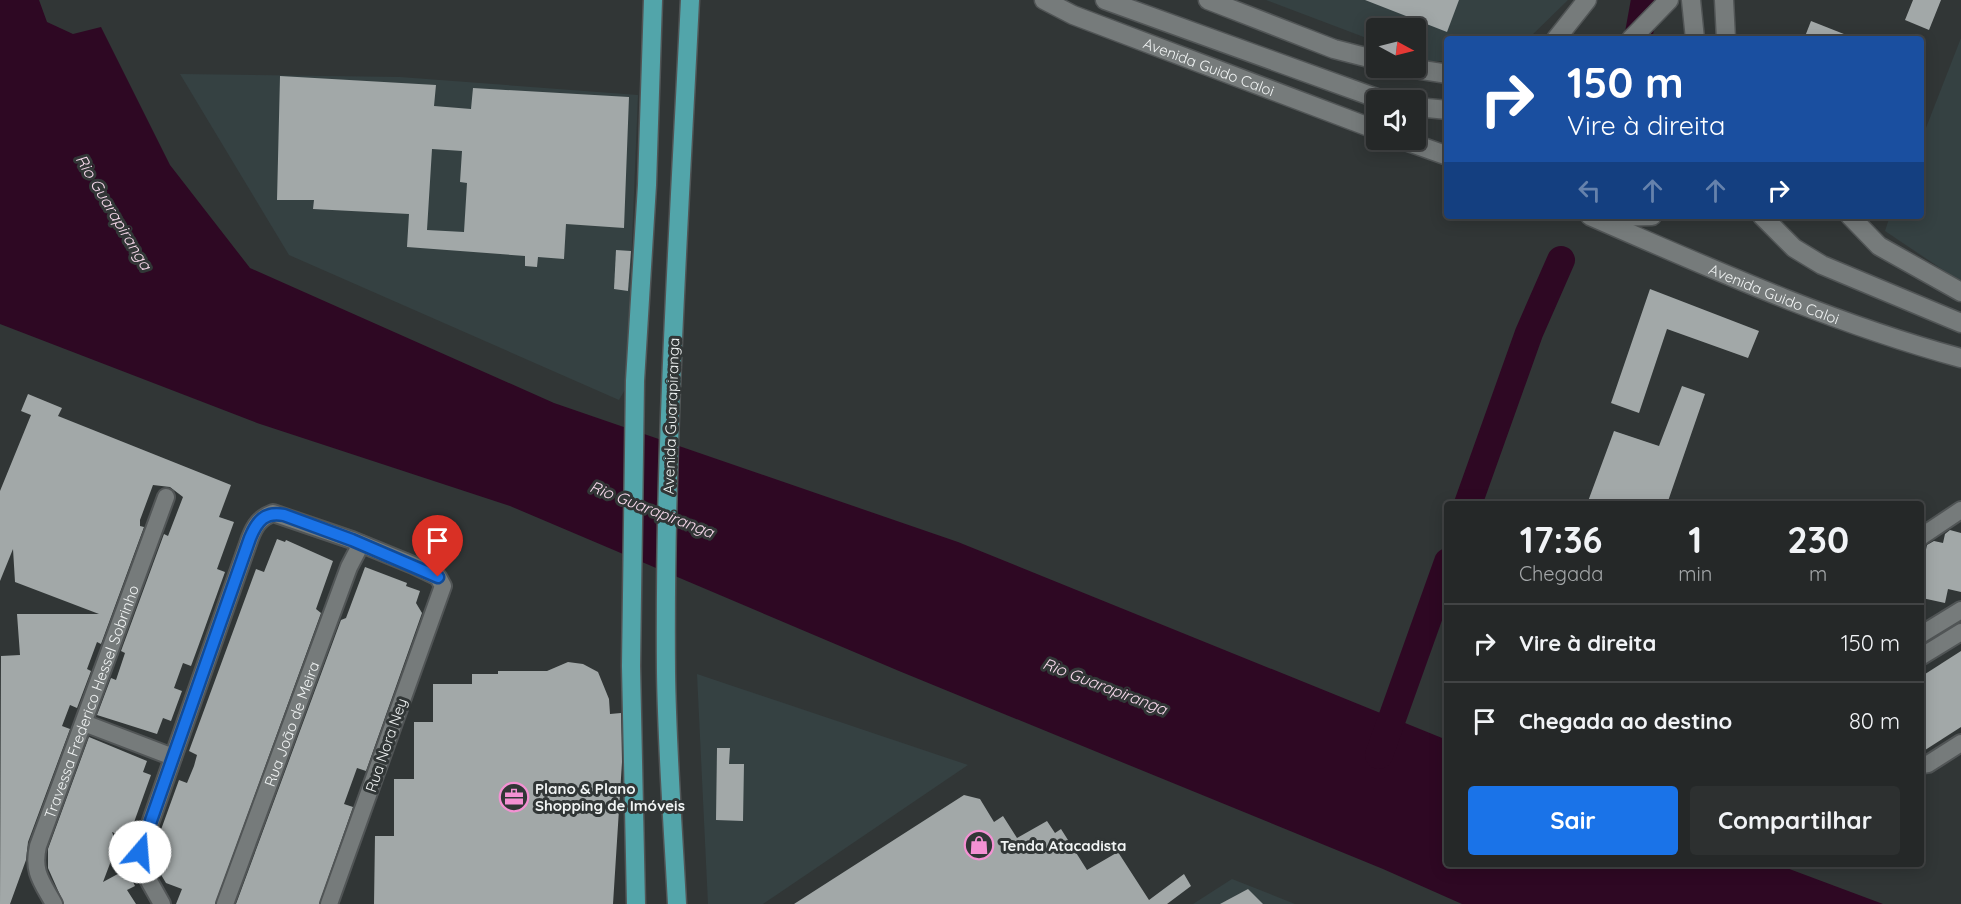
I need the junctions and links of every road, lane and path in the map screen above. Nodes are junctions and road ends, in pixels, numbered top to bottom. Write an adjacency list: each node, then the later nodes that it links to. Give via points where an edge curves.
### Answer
1 (653, 0): 47 (main road, via 635,381 631,666)
2 (690, 0): 48 (main road, Avenida Guarapiranga, via 670,401 666,674)
3 (1044, 0): 22 (main road, Avenida Guido Caloi, via 1073,15)
4 (1105, 0): 19 (main road)
5 (1208, 0): 16 (main road, via 1334,49)
6 (1587, 0): 10 (main road)
7 (1669, 0): 13 (main road)
8 (1691, 0): 14 (main road)
9 (1724, 0): 15 (main road)
10 (1571, 22): 11 (main road); 12 (main road)
11 (1554, 36)
12 (1559, 36)
13 (1634, 36)
14 (1695, 36)
15 (1726, 36)
16 (1366, 57)
17 (1426, 71): 18 (main road)
18 (1444, 73)
19 (1366, 94)
20 (1426, 109): 21 (main road)
21 (1444, 110)
22 (1366, 126)
23 (1426, 148): 24 (main road)
24 (1444, 155)
25 (1598, 219): 30 (main road, Avenida Guido Caloi, via 1804,308)
26 (1765, 219): 29 (main road, via 1794,248 1822,265)
27 (1853, 219): 28 (main road, via 1879,246)
28 (1961, 292)
29 (1961, 323)
30 (1961, 358)
31 (166, 497): 39 (street, Travessa Frederico Hessel Sobrinho)
32 (1961, 510): 33 (street)
33 (1924, 535)
34 (361, 544): 41 (street, via 273,513 255,525); 45 (street, Rua João de Meira, via 349,567); 46 (street, Rua Nora Ney, via 438,577 443,586)
35 (1961, 610): 37 (street)
36 (1961, 632): 38 (street)
37 (1924, 633)
38 (1924, 655)
39 (84, 723): 41 (street); 43 (street, Travessa Frederico Hessel Sobrinho, via 34,860)
40 (1961, 743): 42 (street)
41 (173, 757): 44 (street, via 140,852 144,872)
42 (1924, 765)
43 (54, 904)
44 (162, 904)
45 (225, 904)
46 (329, 904)
47 (636, 904)
48 (677, 904)

